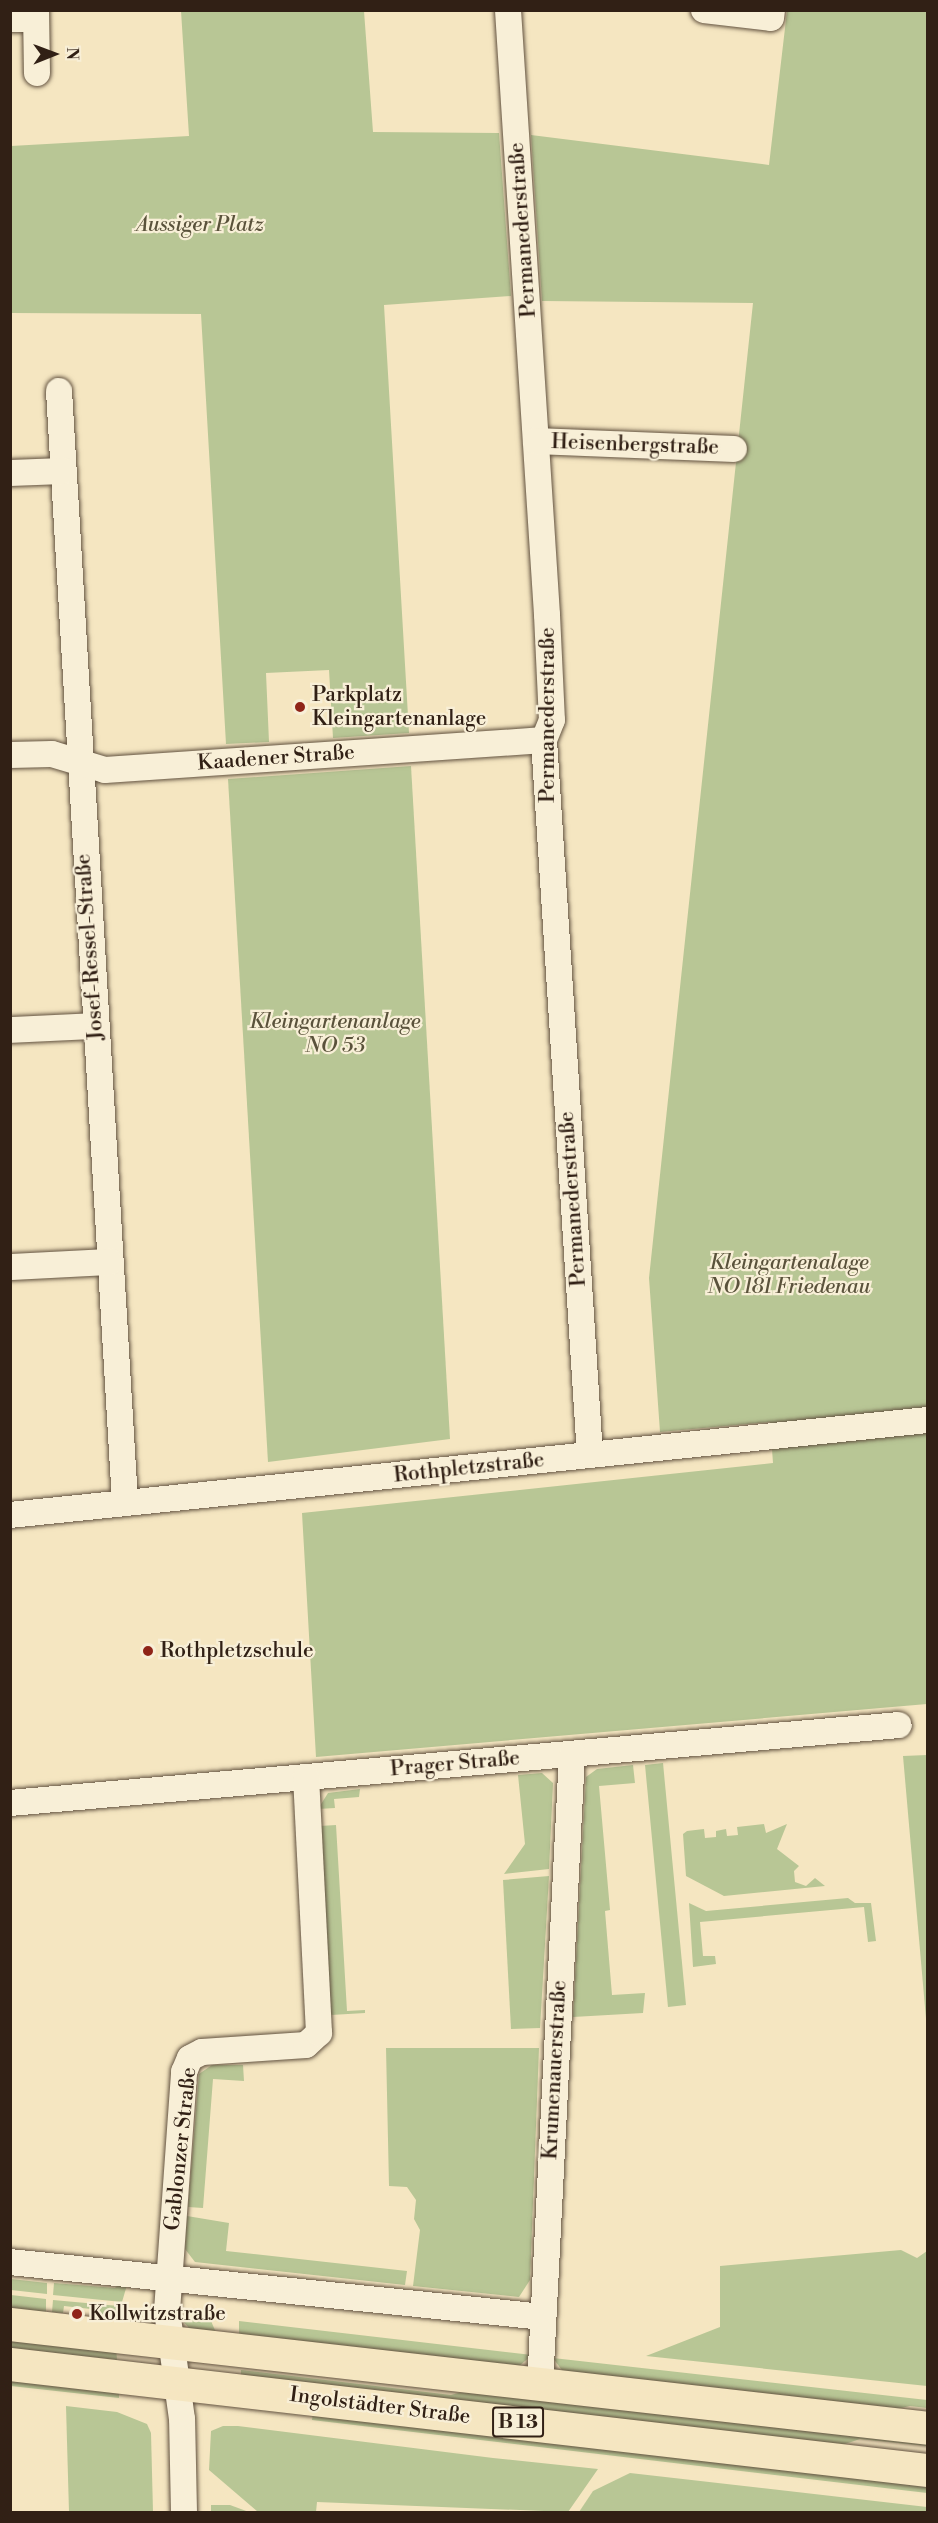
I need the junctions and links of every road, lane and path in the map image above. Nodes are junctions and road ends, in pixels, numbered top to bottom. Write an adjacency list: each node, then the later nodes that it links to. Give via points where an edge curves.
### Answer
1 (508, 10): 8 (street, Permanederstraße)
2 (704, 10): 3 (street)
3 (771, 14)
4 (36, 15): 5 (street); 6 (street)
5 (10, 19)
6 (37, 73)
7 (59, 391): 10 (street, Josef-Ressel-Straße)
8 (536, 441): 9 (street, Heisenbergstraße); 12 (street, Permanederstraße, via 552,720)
9 (734, 449)
10 (63, 471): 11 (street); 14 (street, Josef-Ressel-Straße)
11 (10, 473)
12 (544, 740): 14 (street, Kaadener Straße, via 105,770); 20 (street, Permanederstraße)
13 (10, 755): 14 (street, Kaadener Straße, via 52,754)
14 (81, 762): 15 (street, Josef-Ressel-Straße)
15 (95, 1026): 16 (street); 17 (street, Josef-Ressel-Straße)
16 (10, 1030)
17 (110, 1262): 18 (street); 21 (street, Josef-Ressel-Straße)
18 (10, 1267)
19 (927, 1420): 20 (street, Rothpletzstraße)
20 (590, 1455): 21 (street, Rothpletzstraße)
21 (125, 1503): 22 (street, Rothpletzstraße)
22 (10, 1515)
23 (899, 1725): 24 (street, Prager Straße)
24 (572, 1754): 25 (street, Prager Straße); 29 (street, Krumenauerstraße)
25 (306, 1777): 26 (street, Prager Straße); 28 (street, Gablonzer Straße, via 319,2033 306,2045 202,2052 190,2058 184,2072)
26 (10, 1803)
27 (10, 2262): 28 (street)
28 (169, 2277): 29 (street); 31 (street, Gablonzer Straße, via 167,2311)
29 (543, 2318): 34 (street, Krumenauerstraße)
30 (10, 2324): 31 (main road, Ingolstädter Straße / B 13)
31 (171, 2342): 33 (street, Gablonzer Straße); 34 (main road, Ingolstädter Straße / B 13)
32 (10, 2364): 33 (main road, Ingolstädter Straße / B 13)
33 (177, 2381): 36 (main road, Ingolstädter Straße / B 13); 37 (street)
34 (540, 2386): 35 (main road, Ingolstädter Straße / B 13)
35 (927, 2428)
36 (927, 2470)
37 (184, 2512)

